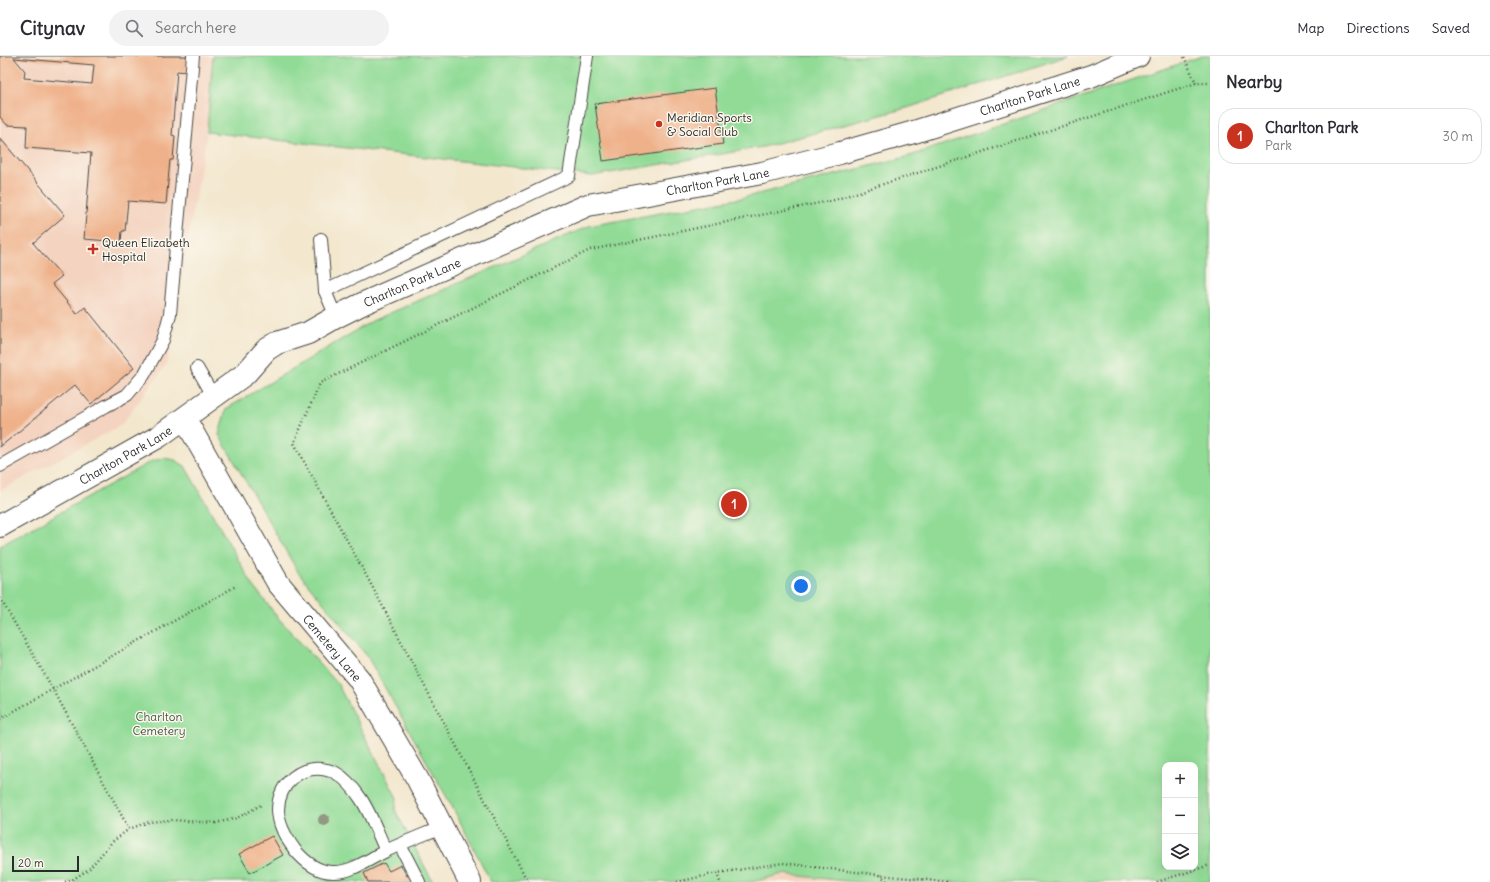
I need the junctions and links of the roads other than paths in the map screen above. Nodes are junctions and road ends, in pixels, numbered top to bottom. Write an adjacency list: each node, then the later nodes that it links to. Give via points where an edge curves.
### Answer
1 (193, 56): 10 (lane, via 170,314 163,340 144,375 127,395)
2 (587, 56): 5 (lane, via 569,176)
3 (1138, 56): 6 (street, Charlton Park Lane, via 1091,76 840,153 762,173 588,205)
4 (321, 240): 5 (lane)
5 (325, 291): 6 (lane)
6 (336, 317): 8 (street, Charlton Park Lane, via 308,333 277,343 266,350 245,374)
7 (196, 368): 8 (lane)
8 (214, 397): 9 (street, Charlton Park Lane)
9 (185, 419): 11 (street, Charlton Park Lane, via 158,437); 12 (street, Cemetery Lane, via 278,583 359,679 418,780)
10 (0, 466)
11 (0, 526)
12 (442, 827): 13 (lane); 16 (street, Cemetery Lane)
13 (400, 845): 14 (lane); 15 (lane)
14 (386, 851): 14 (lane, via 361,799 335,772 319,768 305,770 291,778 281,794 278,809 280,825 286,839 301,857 315,868 333,872 349,869)
15 (420, 882)
16 (470, 882)

